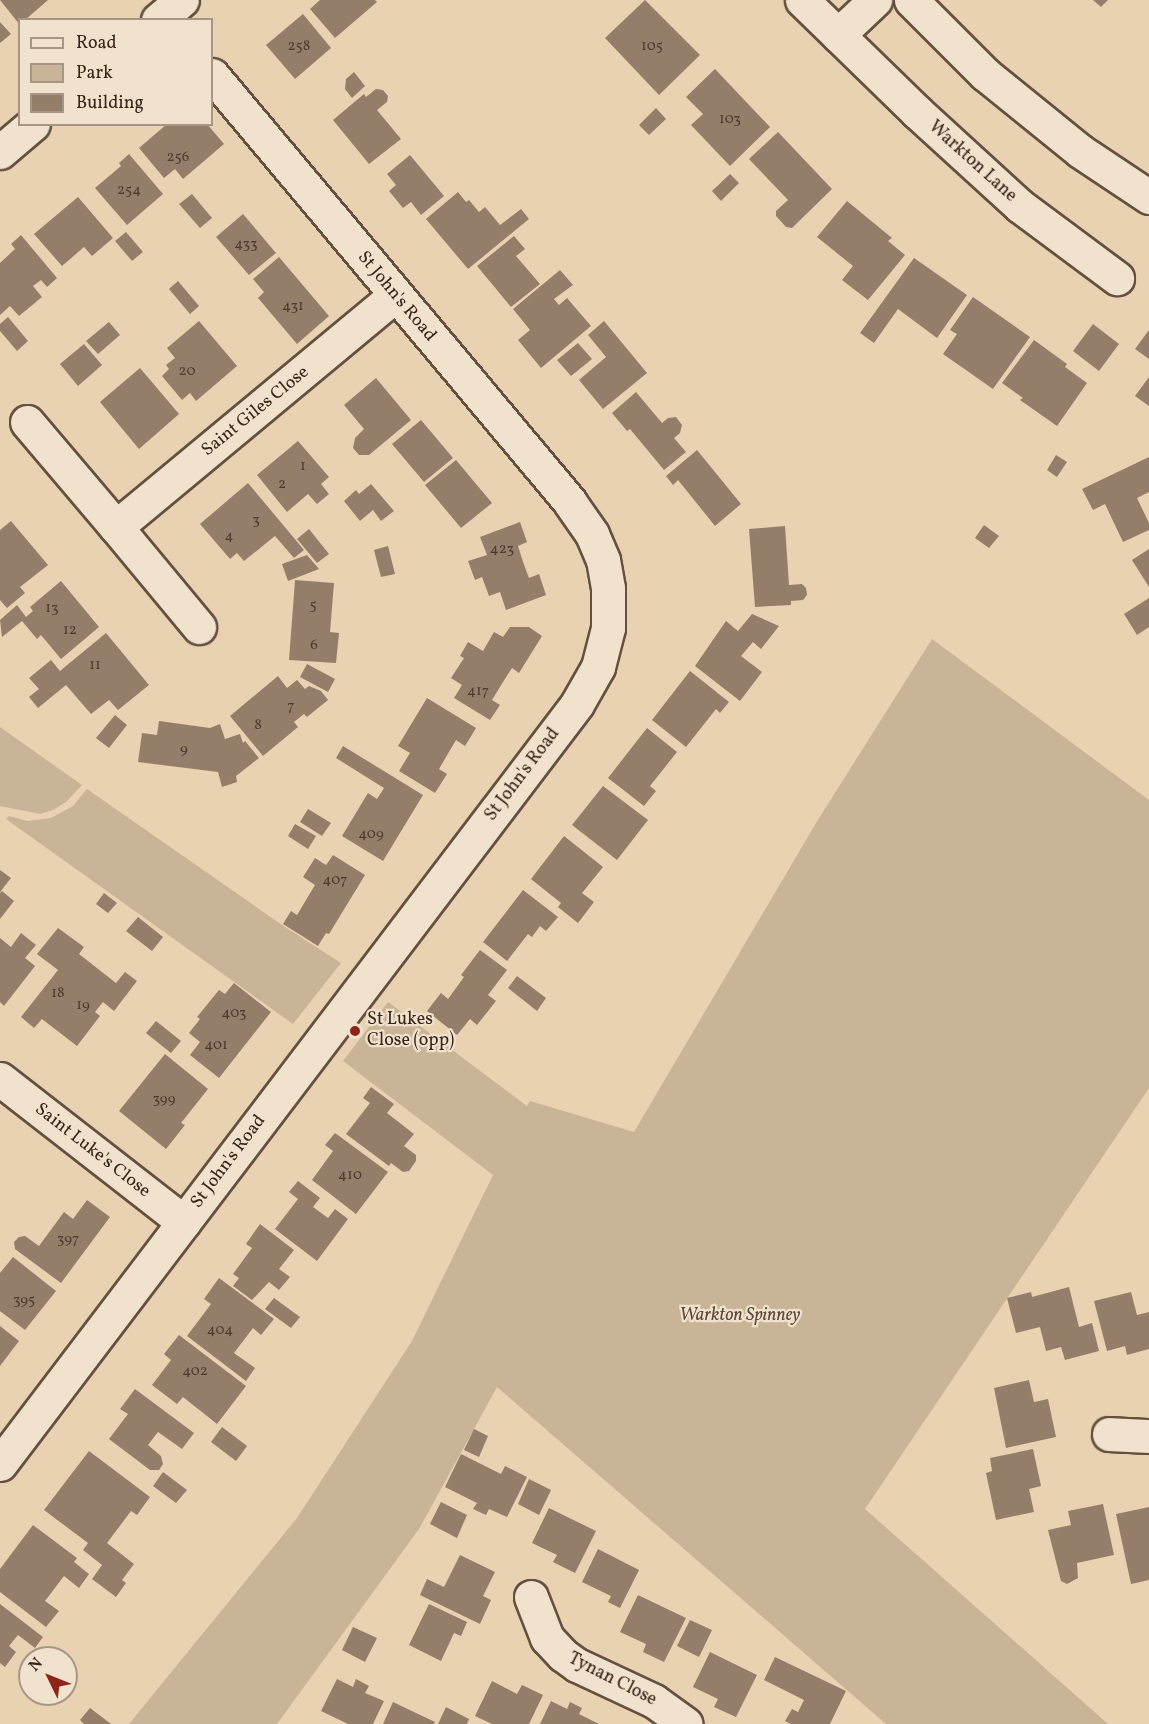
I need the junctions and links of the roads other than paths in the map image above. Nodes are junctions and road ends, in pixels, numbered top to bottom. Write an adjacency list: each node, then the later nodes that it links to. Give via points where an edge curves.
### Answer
1 (802, 0): 4 (street, Warkton Lane)
2 (875, 0): 4 (street)
3 (911, 0): 8 (street, via 985,74 1080,151)
4 (838, 35): 9 (street, Warkton Lane, via 1020,206)
5 (213, 76): 10 (street, St John's Road)
6 (31, 126): 7 (street)
7 (0, 152)
8 (1149, 197)
9 (1117, 278)
10 (394, 296): 12 (street, Saint Giles Close); 15 (street, St John's Road, via 570,502 592,534 603,560 608,588 608,628 598,667 577,704)
11 (27, 422): 12 (street)
12 (116, 527): 13 (street)
13 (199, 627)
14 (0, 1080): 15 (street, Saint Luke's Close)
15 (184, 1222): 18 (street, St John's Road)
16 (1109, 1434): 17 (street)
17 (1149, 1436)
18 (0, 1464)
19 (531, 1597): 20 (street, Tynan Close, via 547,1638 563,1655 586,1670 654,1701)
20 (686, 1724)

